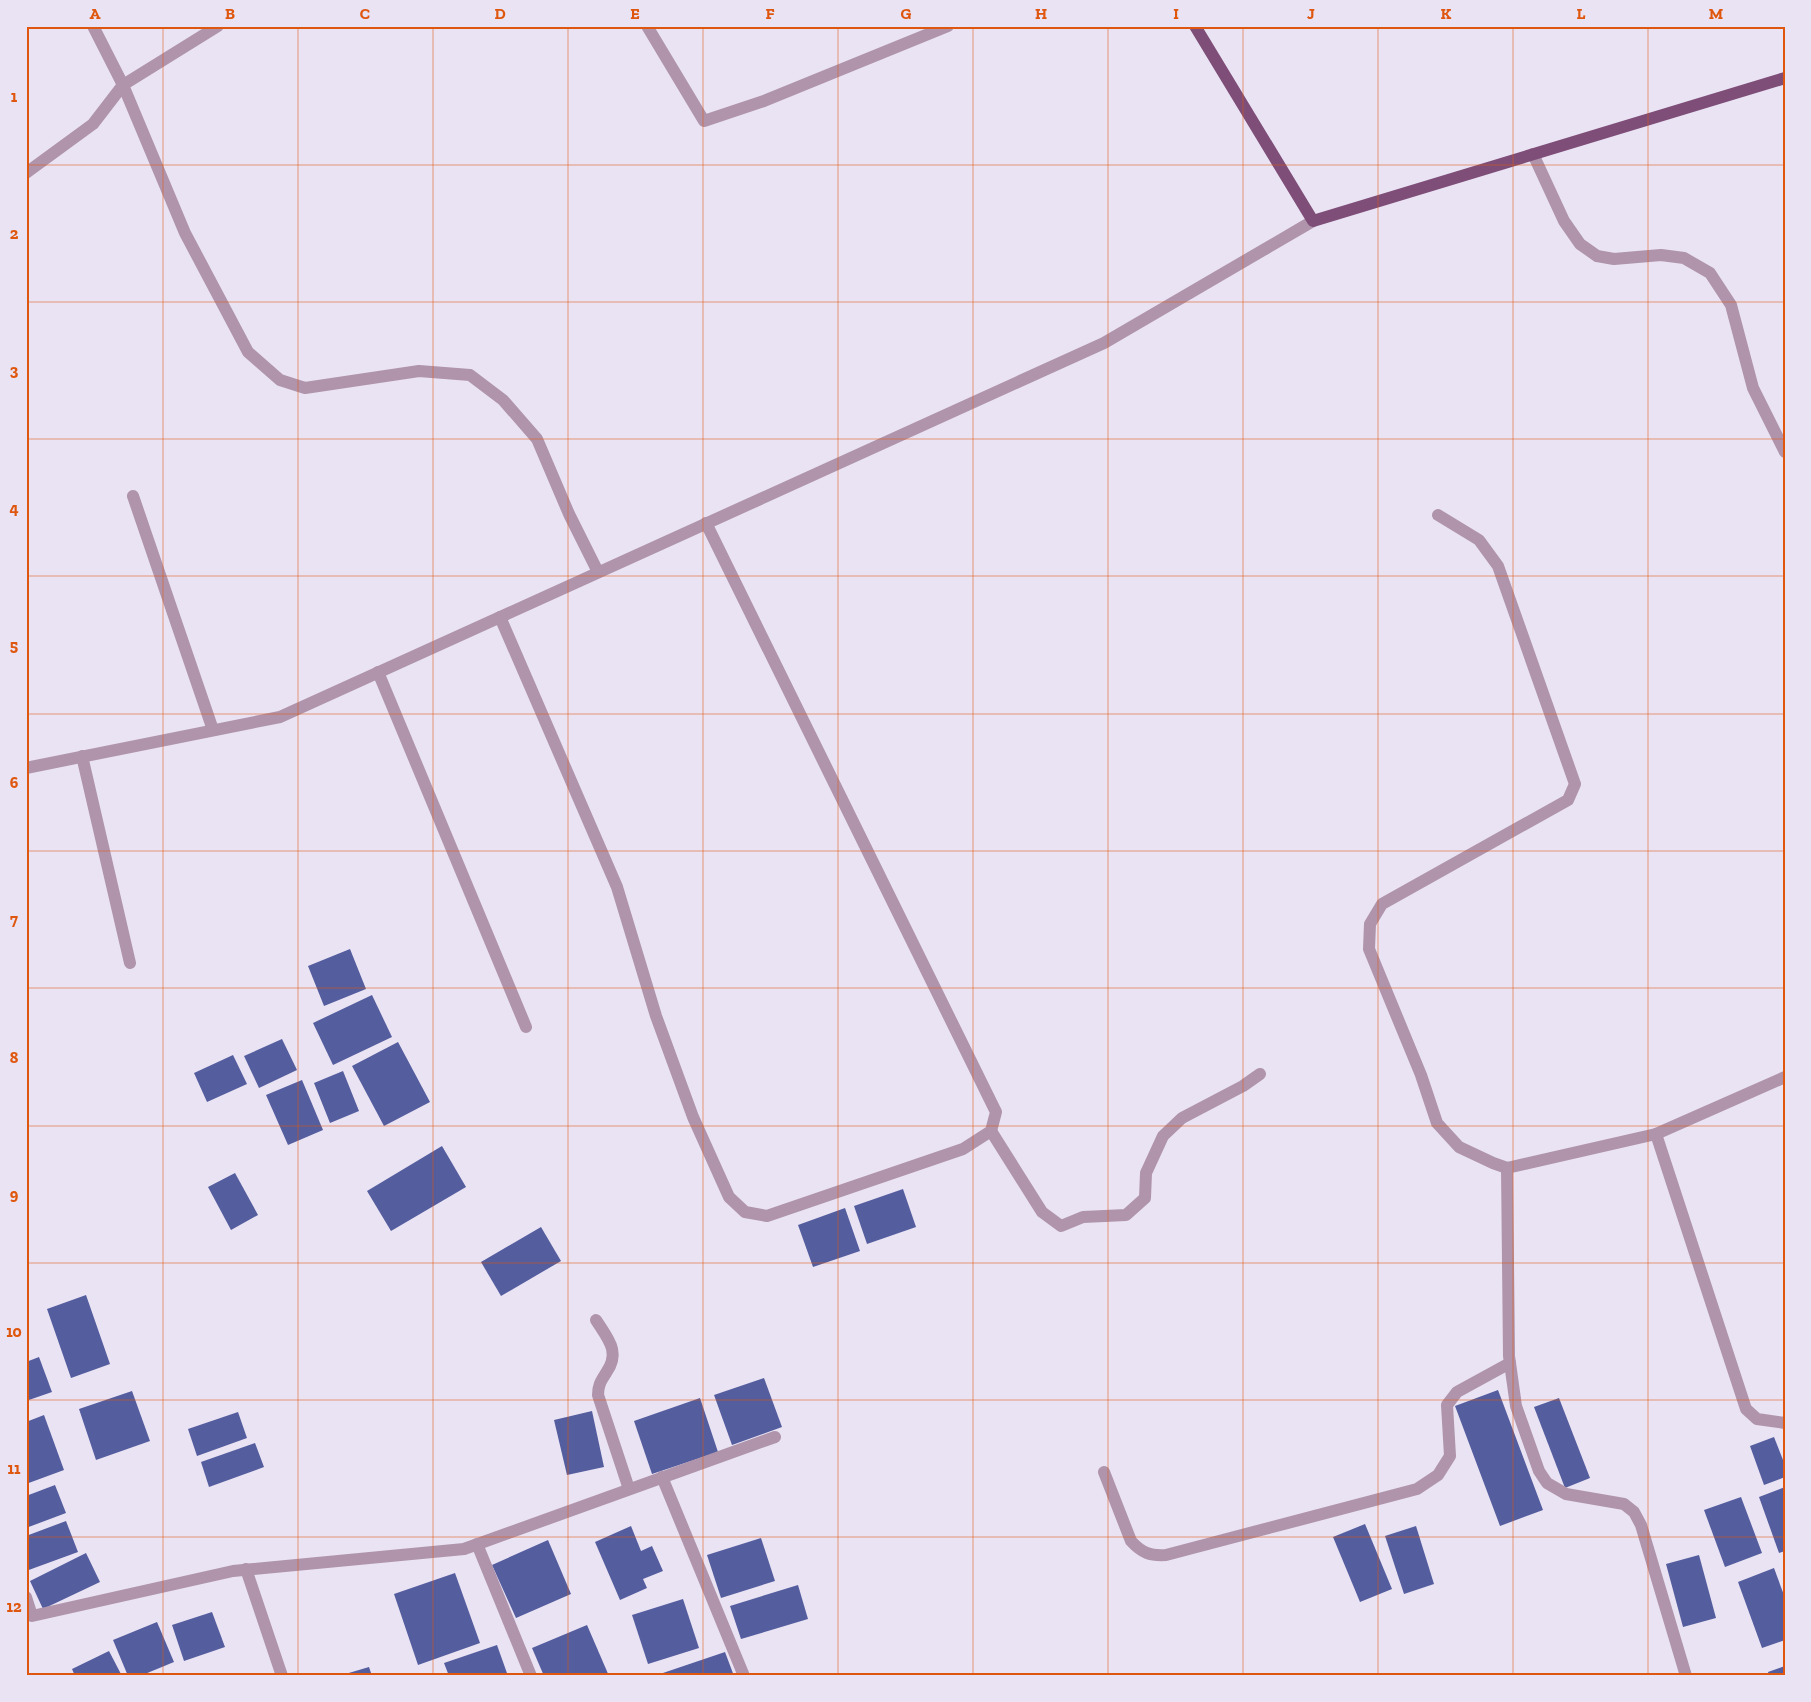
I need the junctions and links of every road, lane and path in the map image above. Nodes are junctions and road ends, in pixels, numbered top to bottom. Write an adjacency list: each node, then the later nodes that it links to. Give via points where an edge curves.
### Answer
1 (93, 26): 7 (street)
2 (218, 26): 7 (street)
3 (647, 26): 4 (street, via 704,121 764,101)
4 (948, 26)
5 (1195, 26): 10 (main road)
6 (1785, 78): 8 (main road)
7 (123, 85): 9 (street, via 93,124); 15 (street, via 185,233 248,352 280,380 305,388 419,371 470,375 503,400 536,439)
8 (1533, 154): 10 (main road); 11 (street, via 1564,221 1580,244 1597,256 1614,259 1661,255 1684,258 1710,273 1731,305 1754,388)
9 (26, 173)
10 (1313, 221): 14 (street, via 1104,343)
11 (1785, 452)
12 (133, 496): 18 (street)
13 (1438, 515): 27 (street, via 1479,540 1498,566 1575,784 1568,800 1382,904 1370,924 1369,949 1421,1075 1437,1123 1459,1147)
14 (706, 523): 15 (street); 25 (street, via 996,1112)
15 (598, 572): 16 (street)
16 (500, 617): 17 (street); 25 (street, via 617,887 663,1034 693,1117 729,1197 745,1212 767,1216 963,1149)
17 (378, 672): 18 (street, via 280,716); 22 (street)
18 (213, 730): 19 (street)
19 (82, 756): 20 (street); 21 (street)
20 (26, 768)
21 (130, 963)
22 (526, 1027)
23 (1260, 1074): 25 (street, via 1182,1118 1163,1136 1146,1173 1145,1198 1126,1215 1083,1217 1061,1226 1042,1212)
24 (1785, 1077): 26 (street)
25 (991, 1131)
26 (1656, 1134): 27 (street); 30 (street, via 1746,1408 1757,1419)
27 (1507, 1168): 29 (street)
28 (596, 1320): 34 (street, via 612,1347 613,1357 598,1385 598,1395)
29 (1510, 1363): 32 (street, via 1457,1392 1448,1405 1450,1456 1438,1475 1417,1489 1166,1556 1151,1556 1131,1541); 42 (street, via 1516,1406 1539,1472 1547,1483 1566,1494 1624,1504 1634,1512 1641,1525)
30 (1785, 1423)
31 (775, 1436): 33 (street)
32 (1104, 1472)
33 (662, 1477): 34 (street); 41 (street)
34 (629, 1489): 35 (street)
35 (477, 1544): 36 (street, via 464,1548); 40 (street)
36 (246, 1570): 38 (street); 39 (street)
37 (26, 1597): 38 (street)
38 (29, 1617)
39 (282, 1676)
40 (531, 1676)
41 (744, 1676)
42 (1686, 1676)

